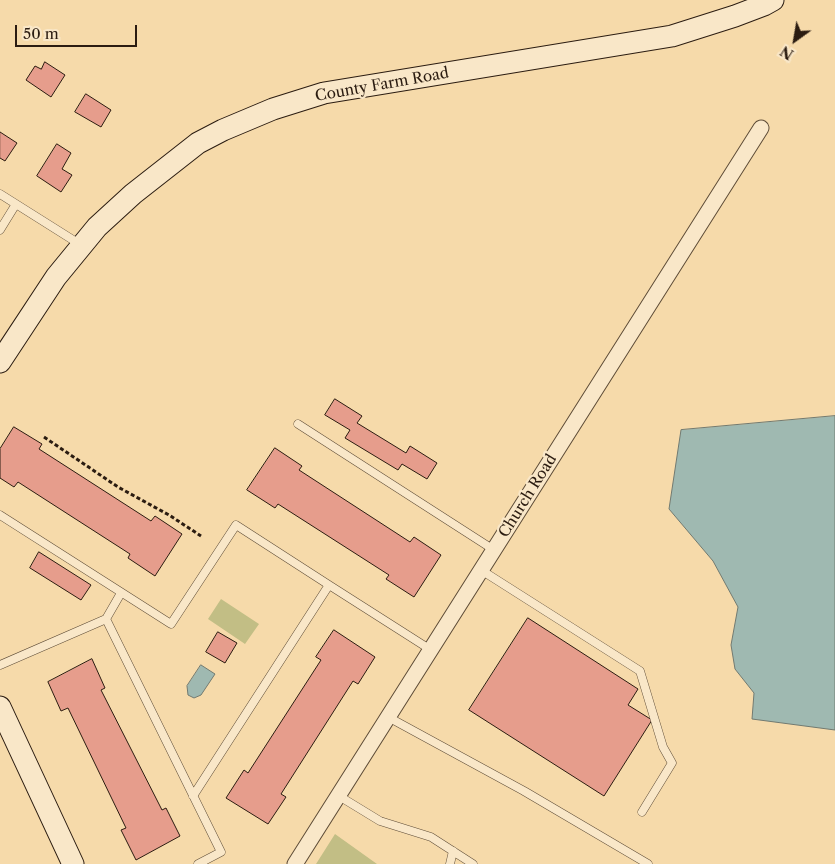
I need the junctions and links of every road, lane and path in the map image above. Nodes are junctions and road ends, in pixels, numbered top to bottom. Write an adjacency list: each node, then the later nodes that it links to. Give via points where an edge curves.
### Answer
1 (773, 0): 6 (main road, County Farm Road, via 672,36 324,93 273,109 198,143 133,194)
2 (761, 128): 12 (street, Church Road)
3 (0, 194): 4 (lane)
4 (16, 204): 5 (lane); 6 (lane)
5 (0, 230)
6 (82, 246): 7 (main road, County Farm Road, via 56,277)
7 (0, 362)
8 (298, 424): 12 (lane)
9 (44, 437): 11 (path, via 110,482)
10 (0, 515): 15 (lane)
11 (201, 536)
12 (494, 550): 13 (street, Church Road)
13 (481, 570): 17 (street, Church Road); 23 (lane, via 640,671 663,747 672,763)
14 (329, 585): 15 (lane, via 236,525 171,624); 17 (lane); 21 (lane)
15 (122, 593): 16 (lane)
16 (106, 619): 18 (lane); 21 (lane)
17 (432, 650): 20 (street, Church Road)
18 (0, 665)
19 (0, 707): 25 (main road)
20 (388, 717): 22 (street, Church Road); 30 (lane, via 524,791)
21 (193, 796): 26 (lane, via 221,852)
22 (339, 796): 24 (lane, via 380,821 431,837); 27 (street, Church Road)
23 (642, 812)
24 (453, 851): 28 (lane); 29 (lane)
25 (73, 864)
26 (198, 864)
27 (295, 864)
28 (450, 864)
29 (473, 864)
30 (648, 864)

